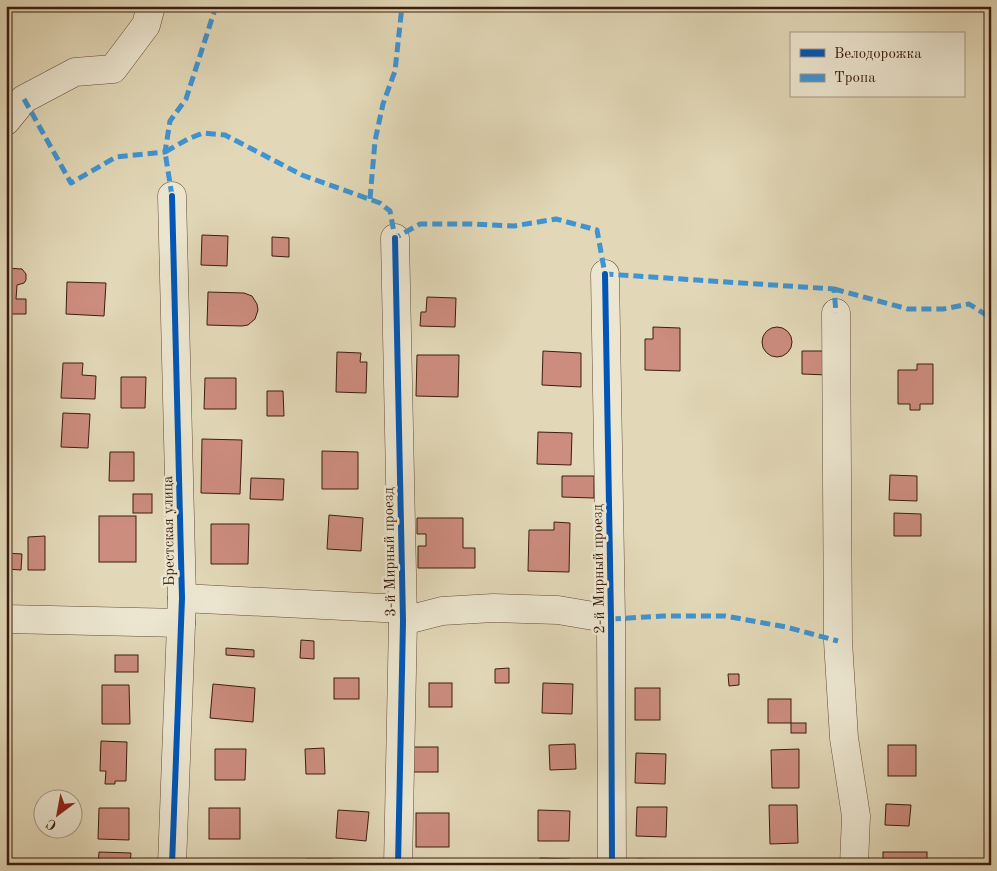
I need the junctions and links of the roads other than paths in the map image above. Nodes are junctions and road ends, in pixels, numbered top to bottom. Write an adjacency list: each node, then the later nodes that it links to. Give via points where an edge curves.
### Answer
1 (151, 6): 2 (street, via 146,25 113,69 76,72 24,99)
2 (6, 121)
3 (172, 196): 7 (street, Брестская улица)
4 (394, 238): 8 (street, 3-й Мирный проезд)
5 (605, 274): 10 (street, 2-й Мирный проезд)
6 (836, 313): 14 (street, via 838,641 844,738 856,816)
7 (181, 610): 8 (street); 9 (street); 11 (street, Брестская улица)
8 (403, 615): 10 (street, via 493,608 558,610); 12 (street, 3-й Мирный проезд)
9 (6, 619)
10 (611, 619): 13 (street, 2-й Мирный проезд)
11 (172, 865)
12 (398, 865)
13 (612, 865)
14 (854, 865)

